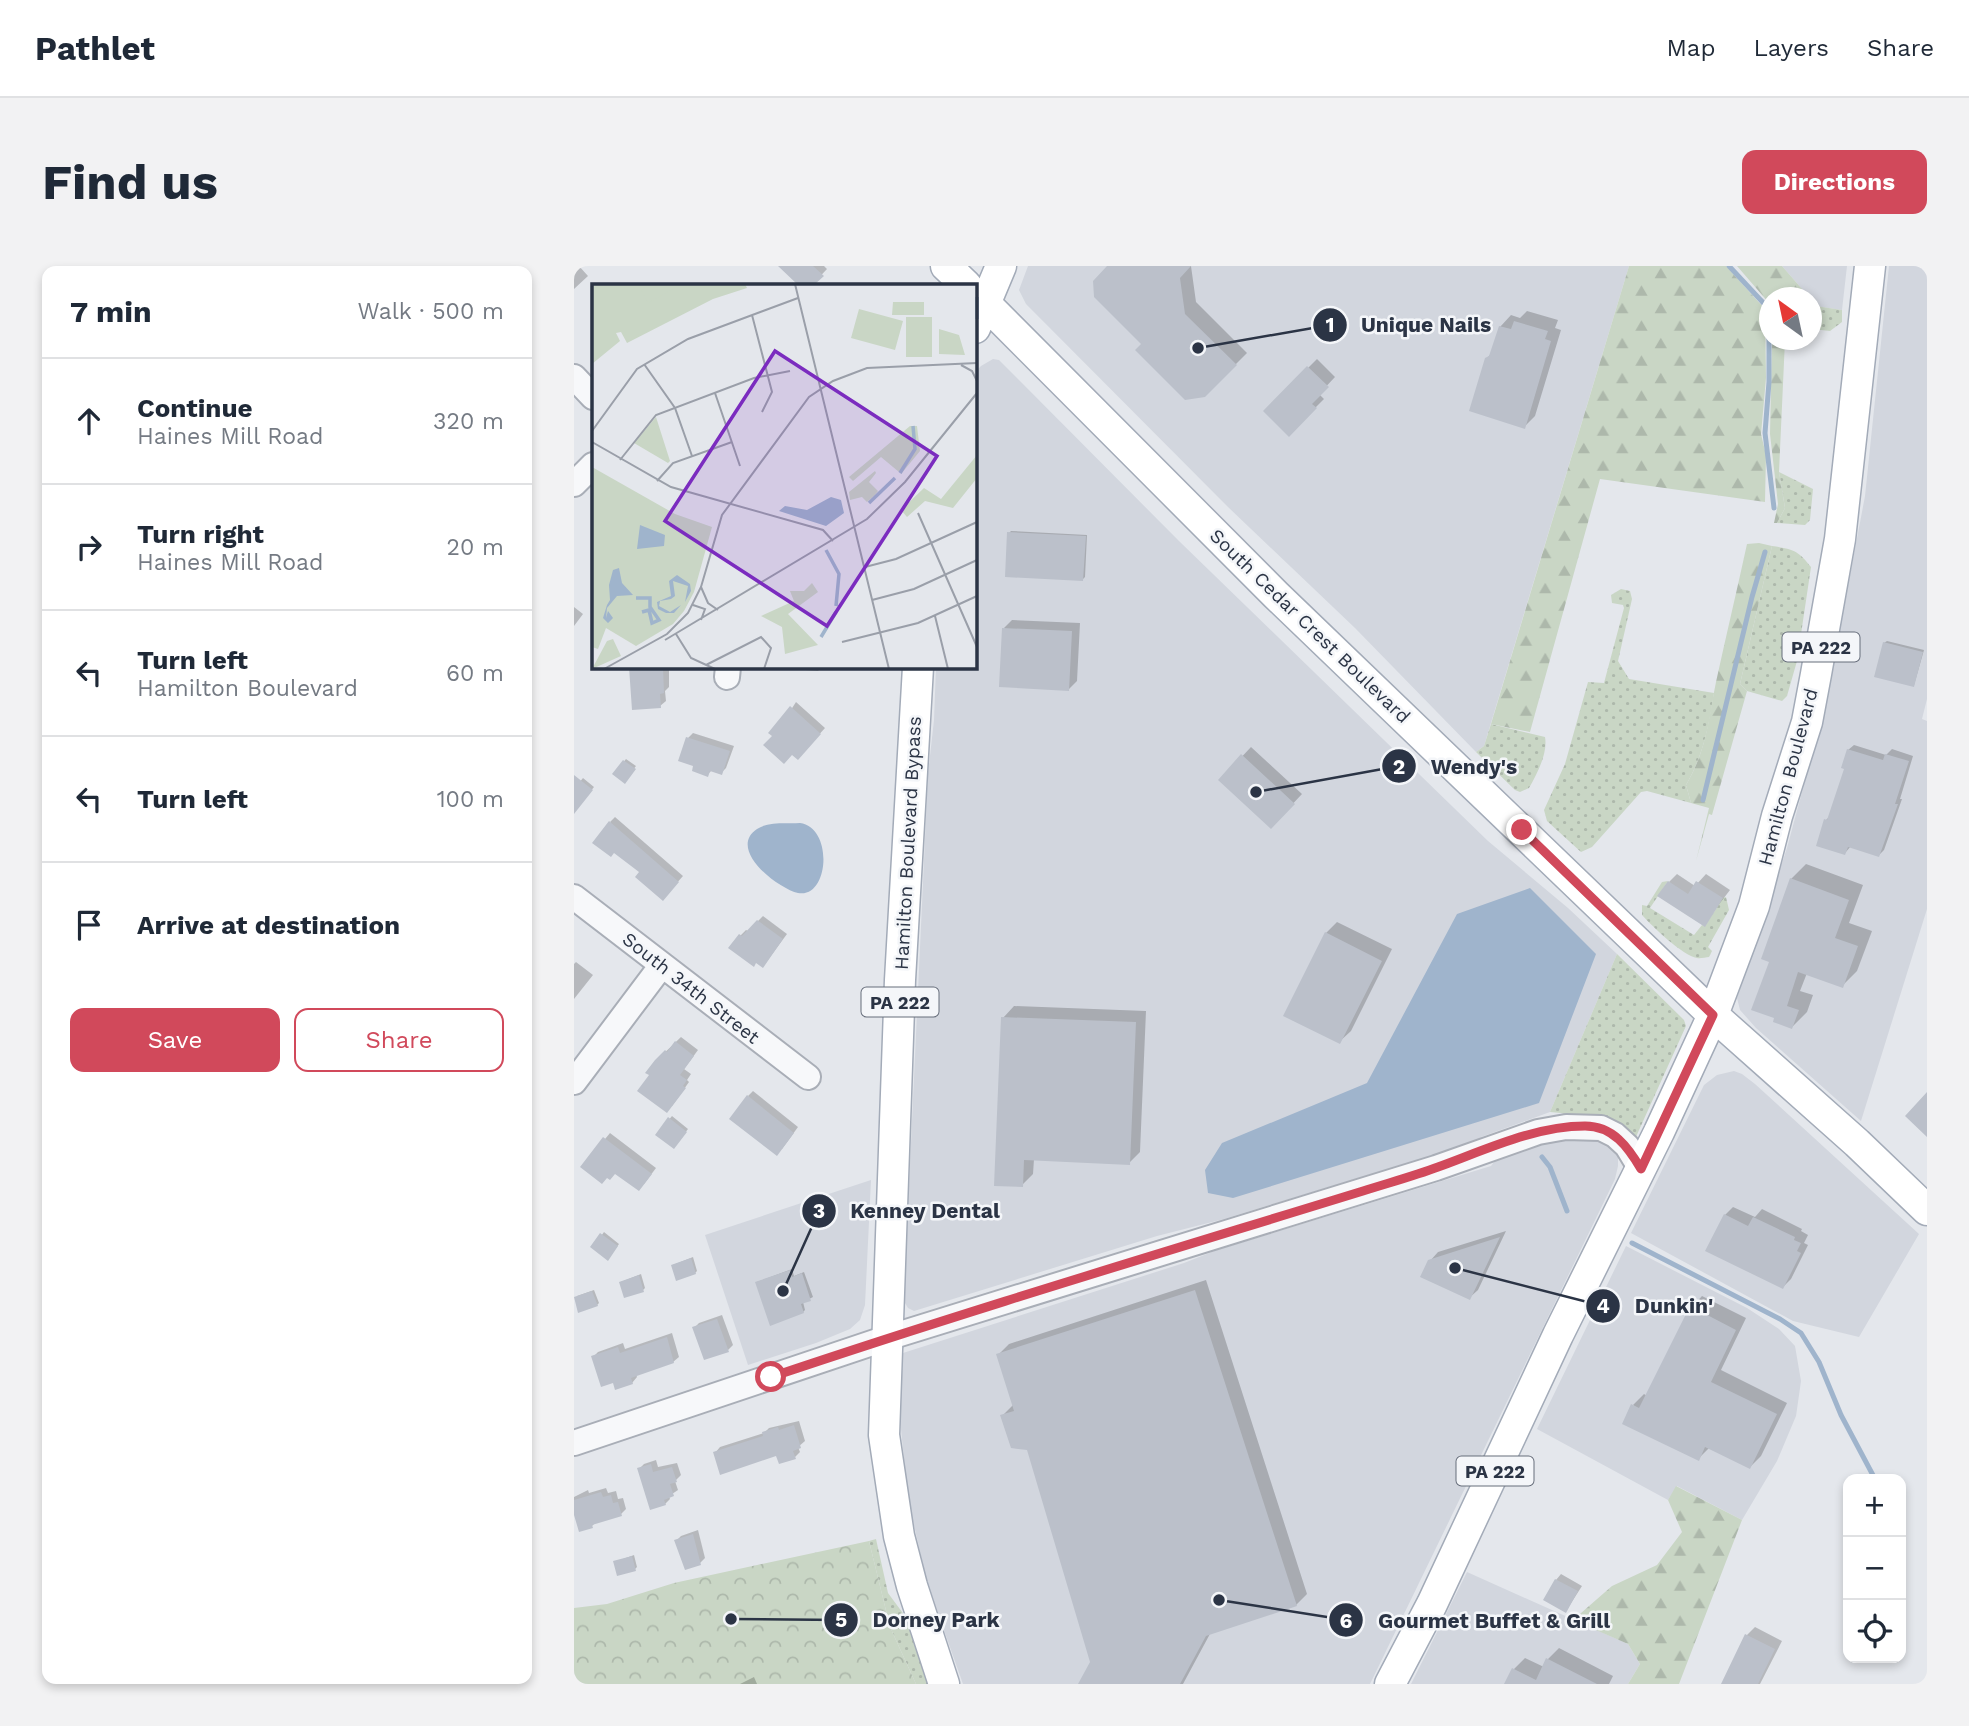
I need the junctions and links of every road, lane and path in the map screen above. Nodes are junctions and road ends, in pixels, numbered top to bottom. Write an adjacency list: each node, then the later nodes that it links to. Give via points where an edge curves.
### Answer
1 (946, 266): 4 (main road, South Cedar Crest Boulevard)
2 (1001, 266): 5 (main road)
3 (1870, 266): 14 (main road, Hamilton Boulevard / PA 222, via 1840,539 1807,722 1754,905)
4 (960, 284)
5 (976, 301)
6 (976, 303): 14 (main road, South Cedar Crest Boulevard)
7 (574, 377): 8 (street)
8 (592, 396)
9 (592, 466): 10 (street)
10 (574, 484)
11 (918, 668): 19 (main road, Hamilton Boulevard Bypass / PA 222, via 900,980)
12 (574, 897): 13 (street, South 34th Street)
13 (662, 965): 15 (street, South 34th Street); 16 (street)
14 (1713, 1015): 17 (main road, Hamilton Boulevard / PA 222); 18 (main road, South Cedar Crest Boulevard)
15 (808, 1077)
16 (574, 1082)
17 (1641, 1169): 19 (street, via 1627,1146 1601,1128 1538,1132 1436,1168); 22 (main road, Hamilton Boulevard / PA 222)
18 (1924, 1201)
19 (887, 1338): 20 (street); 21 (main road, Hamilton Boulevard Bypass / PA 222, via 884,1435 899,1536)
20 (574, 1443)
21 (944, 1684)
22 (1390, 1684)

